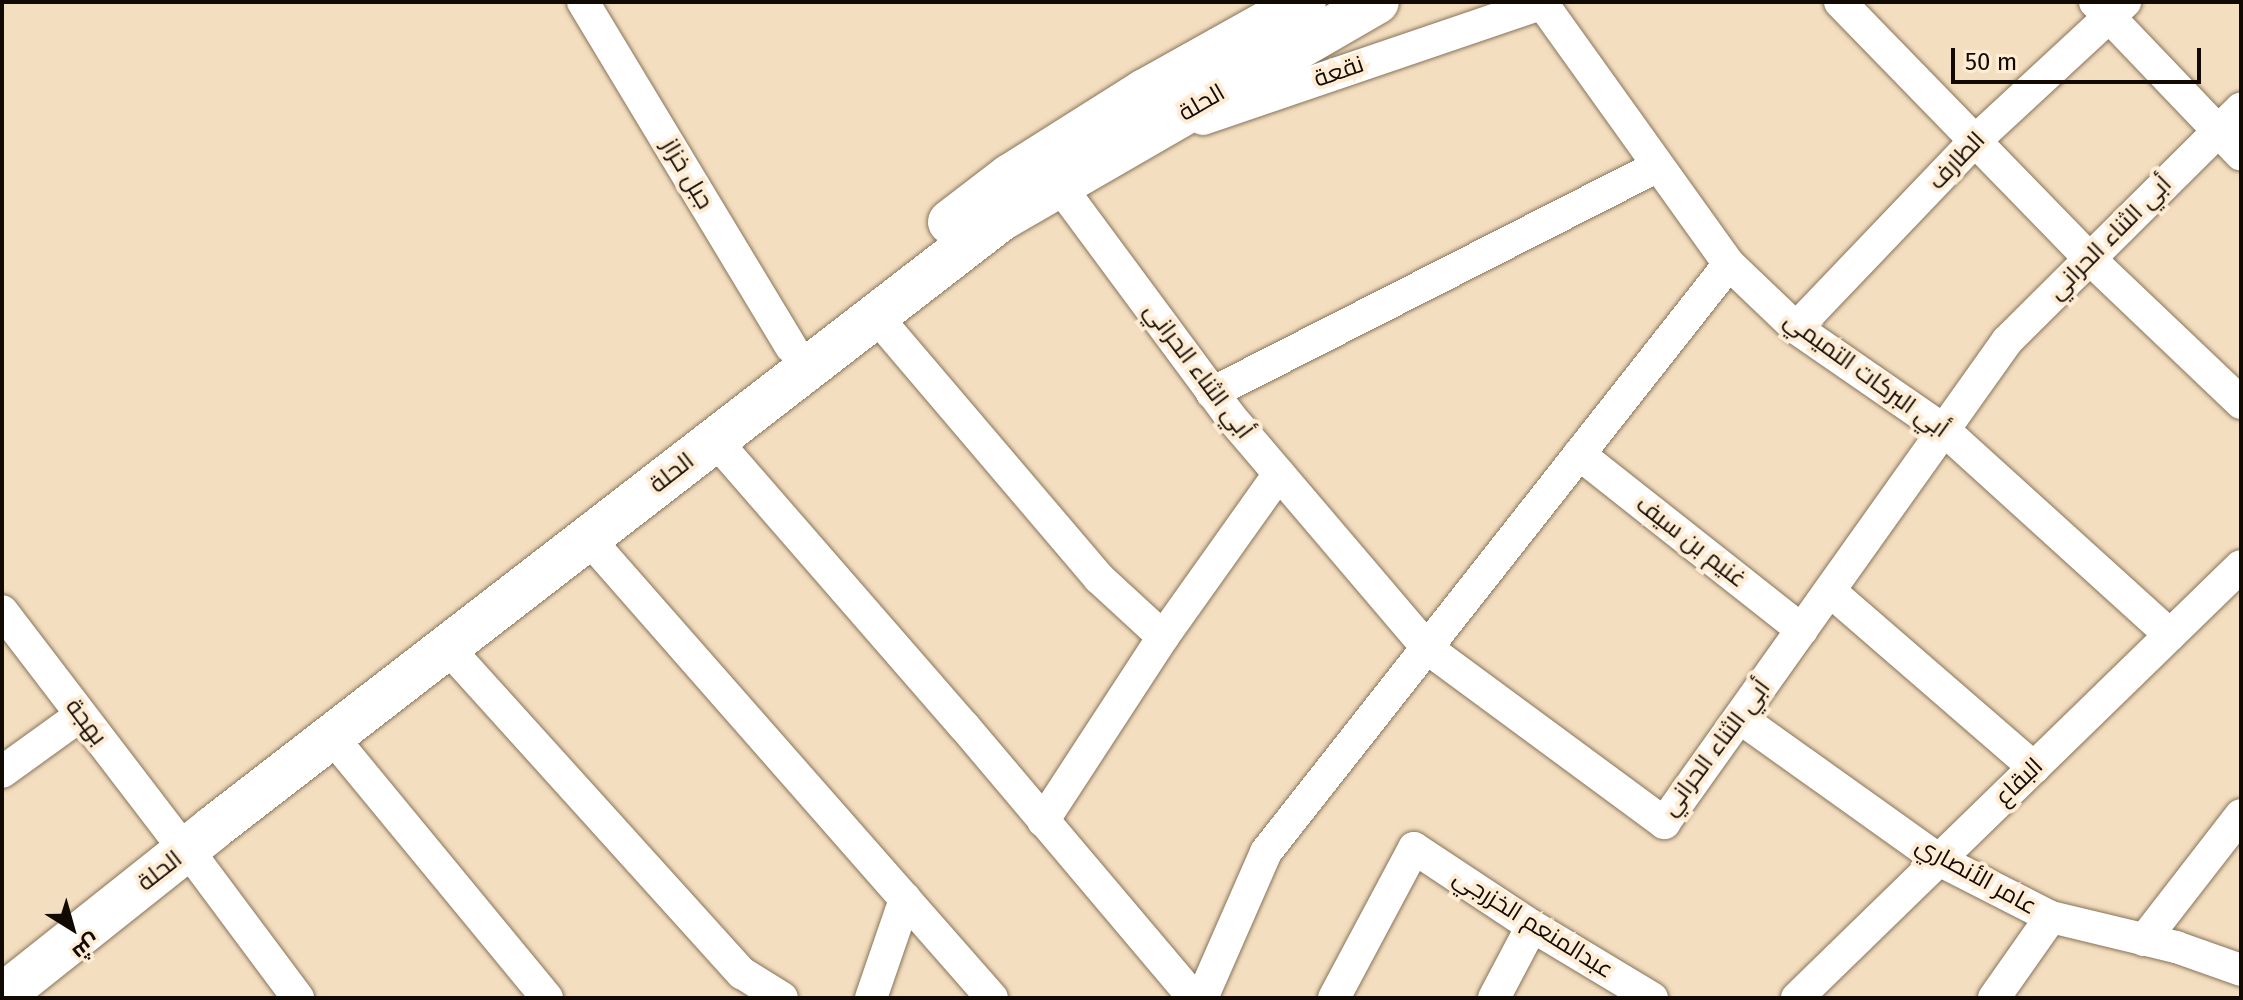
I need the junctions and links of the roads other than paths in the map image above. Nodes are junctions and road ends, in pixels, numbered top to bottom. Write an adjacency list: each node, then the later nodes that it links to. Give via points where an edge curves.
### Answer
1 (583, 2): 18 (street, جبل خزاز)
2 (1304, 2): 18 (main road, الحلة, via 1145,91 1010,176)
3 (1377, 2): 10 (main road, الحلة)
4 (1840, 2): 9 (street)
5 (1544, 3): 10 (street, نقعة); 12 (street, أبي البركات التميمي)
6 (2110, 7): 8 (street); 9 (street, الطارف)
7 (2241, 109): 8 (street, أبي الثناء الحراني)
8 (2218, 132): 11 (street); 14 (street, أبي الثناء الحراني)
9 (1975, 141): 14 (street); 17 (street, الطارف)
10 (1132, 143): 13 (main road, الحلة)
11 (2241, 155)
12 (1658, 166): 15 (street, أبي البركات التميمي); 19 (street)
13 (1059, 185): 16 (main road, الحلة, via 1001,219); 19 (street, أبي الثناء الحراني)
14 (2090, 259): 20 (street); 21 (street, أبي الثناء الحراني, via 2007,341)
15 (1729, 264): 17 (street, أبي البركات التميمي); 23 (street)
16 (876, 316): 22 (main road, الحلة); 31 (street, via 1099,578)
17 (1796, 328): 21 (street, أبي البركات التميمي)
18 (791, 347): 41 (main road, الحلة)
19 (1212, 393): 24 (street, أبي الثناء الحراني)
20 (2241, 403)
21 (1944, 430): 27 (street, أبي الثناء الحراني); 30 (street, أبي البركات التميمي)
22 (715, 440): 25 (main road, الحلة); 40 (street)
23 (1579, 454): 29 (street, غنيم بن سيف); 33 (street)
24 (1279, 474): 31 (street); 33 (street, أبي الثناء الحراني)
25 (588, 538): 32 (main road, الحلة); 43 (street)
26 (2237, 576): 30 (street, البقاع)
27 (1830, 591): 29 (street, أبي الثناء الحراني); 37 (street)
28 (2, 611): 34 (street, بهجة)
29 (1802, 630): 35 (street, أبي الثناء الحراني)
30 (2170, 635): 37 (street, البقاع)
31 (1163, 637): 40 (street)
32 (447, 647): 36 (main road, الحلة); 51 (street, via 742,973)
33 (1427, 648): 35 (street, أبي الثناء الحراني, via 1664,823); 55 (street, via 1266,852)
34 (81, 715): 38 (street); 41 (street, بهجة)
35 (1740, 718): 42 (street, عامر الأنصاري)
36 (332, 737): 41 (main road, الحلة); 50 (street)
37 (2034, 768): 42 (street, البقاع)
38 (2, 772)
39 (2241, 815): 46 (street)
40 (1043, 821): 54 (street)
41 (179, 841): 48 (main road, الحلة); 49 (street, بهجة)
42 (1939, 860): 44 (street, عامر الأنصاري); 59 (street, البقاع)
43 (905, 899): 52 (street); 53 (street)
44 (2051, 917): 46 (street, عامر الأنصاري); 60 (street)
45 (1532, 926): 56 (street, عبدالمنعم الخزرجي, via 1414,848); 57 (street); 58 (street, عبدالمنعم الخزرجي)
46 (2144, 940): 47 (street, عامر الأنصاري)
47 (2241, 970)
48 (15, 985)
49 (298, 998)
50 (547, 998)
51 (782, 998)
52 (871, 998)
53 (992, 998)
54 (1194, 998)
55 (1202, 998)
56 (1334, 998)
57 (1494, 998)
58 (1652, 998)
59 (1797, 998)
60 (1994, 998)

